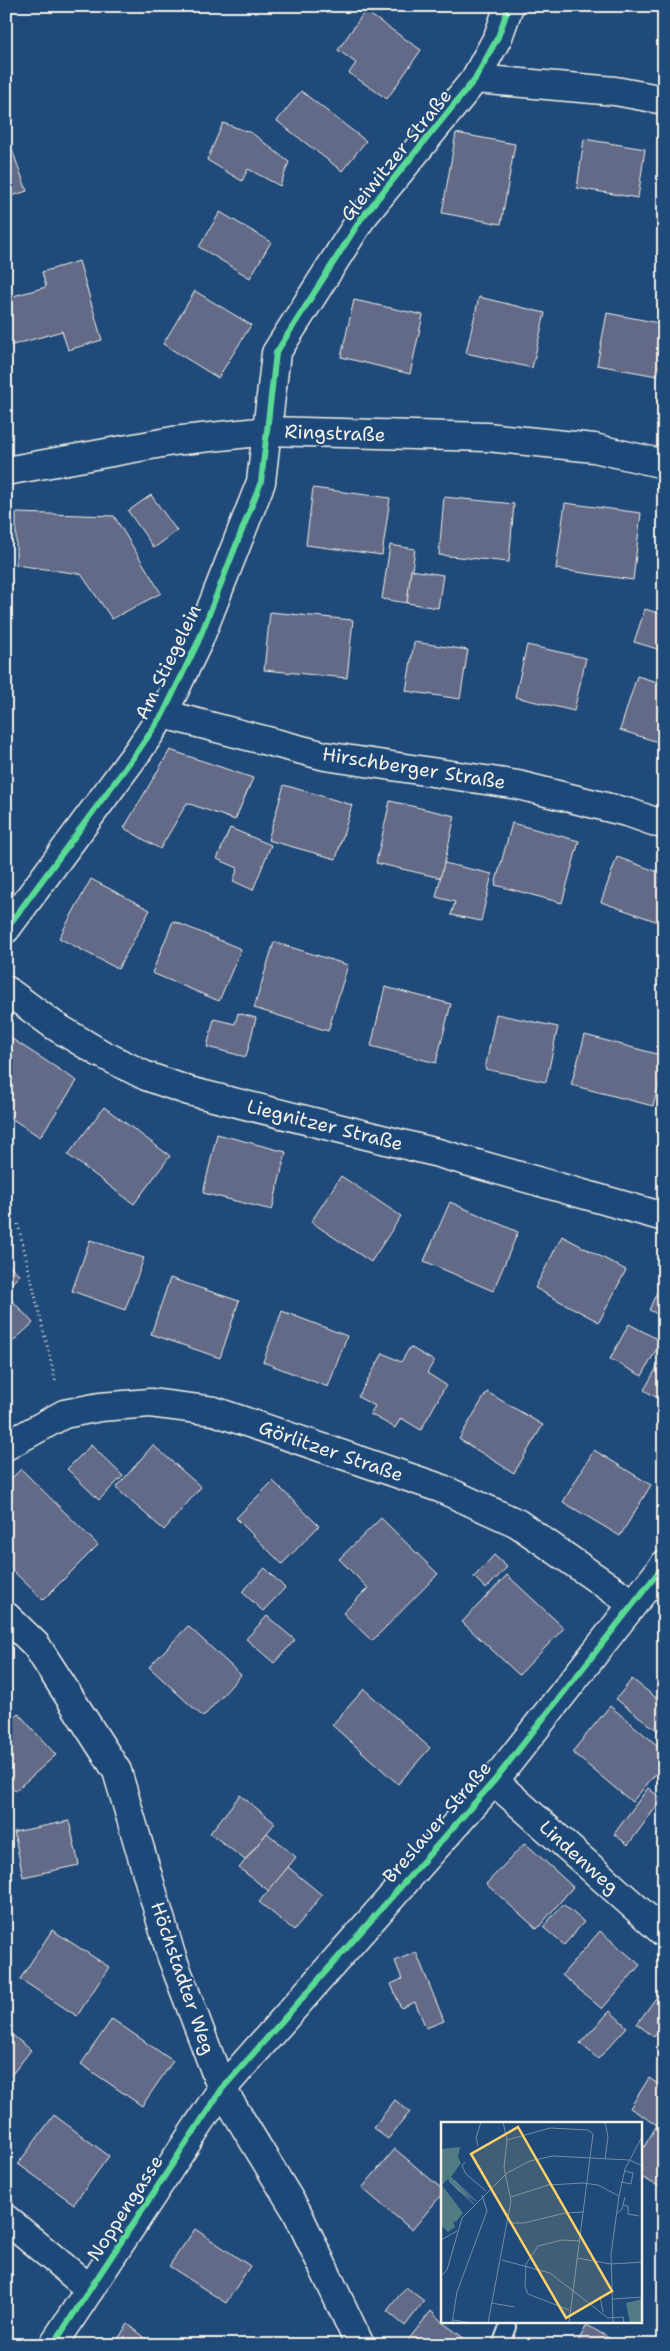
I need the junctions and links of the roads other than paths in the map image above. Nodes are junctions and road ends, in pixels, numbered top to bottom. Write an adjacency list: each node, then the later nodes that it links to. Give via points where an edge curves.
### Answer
1 (508, 6): 2 (street, Gleiwitzer Straße, via 498,37)
2 (475, 79): 3 (street, Gleiwitzer Straße, via 615,91); 4 (street, Gleiwitzer Straße, via 361,218 276,353)
3 (664, 100)
4 (268, 431): 5 (street, Ringstraße, via 486,437 594,448); 6 (street, Ringstraße, via 173,441); 7 (street, Am Stiegelein, via 261,482 198,642)
5 (664, 464)
6 (6, 471)
7 (163, 714): 8 (street, Hirschberger Straße, via 325,756 518,784); 9 (street, Am Stiegelein)
8 (664, 825)
9 (6, 929)
10 (6, 990): 11 (street, Liegnitzer Straße, via 55,1026 100,1053 155,1079)
11 (664, 1216)
12 (6, 1446): 14 (street, Görlitzer Straße, via 64,1414 100,1407 150,1403 214,1411 440,1488 517,1523)
13 (664, 1565): 14 (street, Breslauer Straße)
14 (633, 1604): 16 (street, Breslauer Straße)
15 (6, 1616): 18 (street, Höchstadter Weg, via 36,1645 117,1771 171,1956)
16 (494, 1781): 17 (street, Lindenweg); 18 (street, Breslauer Straße)
17 (664, 1933)
18 (222, 2089): 20 (street, Noppengasse); 23 (street, Höchstadter Weg, via 297,2212)
19 (6, 2219): 20 (street)
20 (90, 2289): 22 (street, Noppengasse)
21 (508, 2327): 24 (lane)
22 (53, 2345)
23 (360, 2345)
24 (501, 2345)

